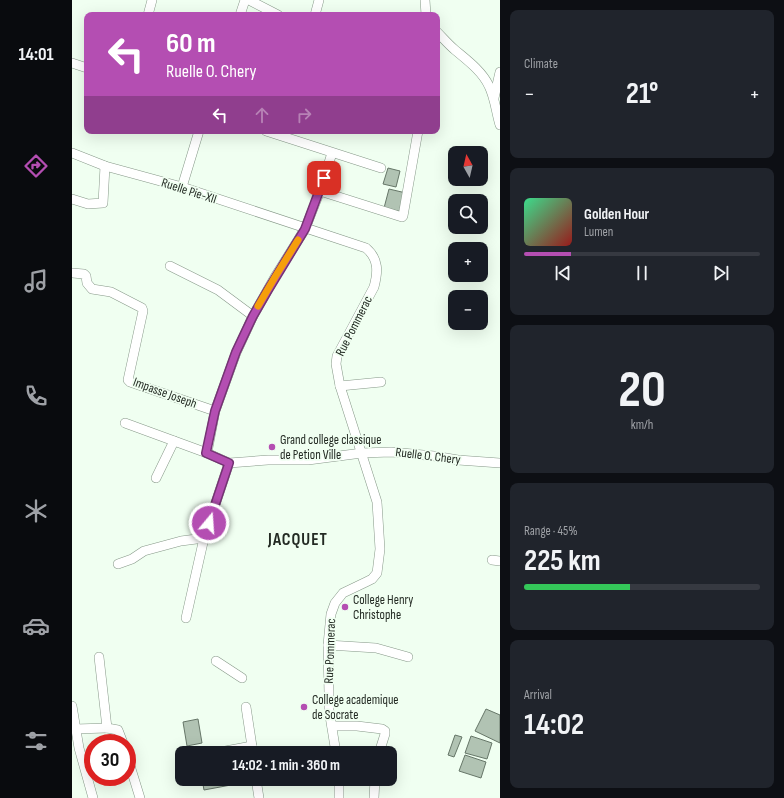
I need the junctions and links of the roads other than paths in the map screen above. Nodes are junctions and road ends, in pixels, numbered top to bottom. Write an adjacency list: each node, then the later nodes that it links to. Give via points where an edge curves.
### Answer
1 (152, 0): 6 (street)
2 (245, 0): 7 (street)
3 (249, 0): 8 (street)
4 (319, 0): 9 (street)
5 (426, 0): 10 (street)
6 (149, 12)
7 (241, 12)
8 (272, 12)
9 (317, 12)
10 (426, 12)
11 (440, 35): 15 (street, via 481,74 489,85)
12 (72, 63): 13 (street)
13 (84, 67)
14 (500, 72): 15 (street)
15 (494, 100): 16 (street)
16 (500, 125)
17 (199, 134): 24 (street)
18 (275, 134): 21 (street)
19 (417, 134): 25 (street, via 403,216 400,218)
20 (72, 153): 22 (street, Ruelle Pie-XII)
21 (332, 153): 23 (street); 25 (street)
22 (105, 166): 24 (street, Ruelle Pie-XII); 26 (street, via 103,203 88,204)
23 (381, 168)
24 (182, 187): 27 (street, Ruelle Pie-XII)
25 (320, 191): 27 (street)
26 (72, 199)
27 (305, 229): 30 (street); 32 (street, Rue Pommerac, via 366,248 375,260 377,276 374,287 337,356)
28 (170, 266): 30 (street, via 218,290)
29 (72, 273): 33 (street, Impasse Joseph, via 84,274 92,290 111,292 142,308 128,380 130,382)
30 (253, 316): 33 (street, via 236,352)
31 (381, 382): 32 (street)
32 (340, 386): 37 (street, Rue Pommerac)
33 (215, 411): 36 (street)
34 (124, 423): 35 (street, Ruelle O. Chery)
35 (174, 441): 36 (street, Ruelle O. Chery); 40 (street)
36 (206, 453): 38 (street, Ruelle O. Chery)
37 (362, 454): 38 (street, Ruelle O. Chery, via 308,460); 39 (street, Ruelle O. Chery, via 391,452); 44 (street, Rue Pommerac, via 378,502 379,566 372,579 343,592 335,603 331,614)
38 (229, 463): 41 (street)
39 (500, 463)
40 (156, 478)
41 (204, 538): 42 (street, via 144,551); 43 (street)
42 (118, 564)
43 (186, 618)
44 (328, 645): 45 (street, via 376,648); 51 (street, Rue Pommerac)
45 (408, 657)
46 (99, 658): 52 (street)
47 (216, 661): 48 (street)
48 (242, 678)
49 (72, 706): 53 (street)
50 (246, 707): 55 (street)
51 (332, 726): 56 (street, Rue Pommerac); 57 (street, via 382,729 385,734)
52 (107, 728): 53 (street); 54 (street, via 118,730)
53 (75, 729): 62 (street)
54 (120, 734)
55 (252, 746)
56 (335, 746)
57 (381, 746)
58 (136, 785): 63 (street)
59 (257, 786): 64 (street)
60 (339, 786): 65 (street)
61 (375, 786): 66 (street)
62 (93, 798)
63 (140, 798)
64 (259, 798)
65 (340, 798)
66 (374, 798)

